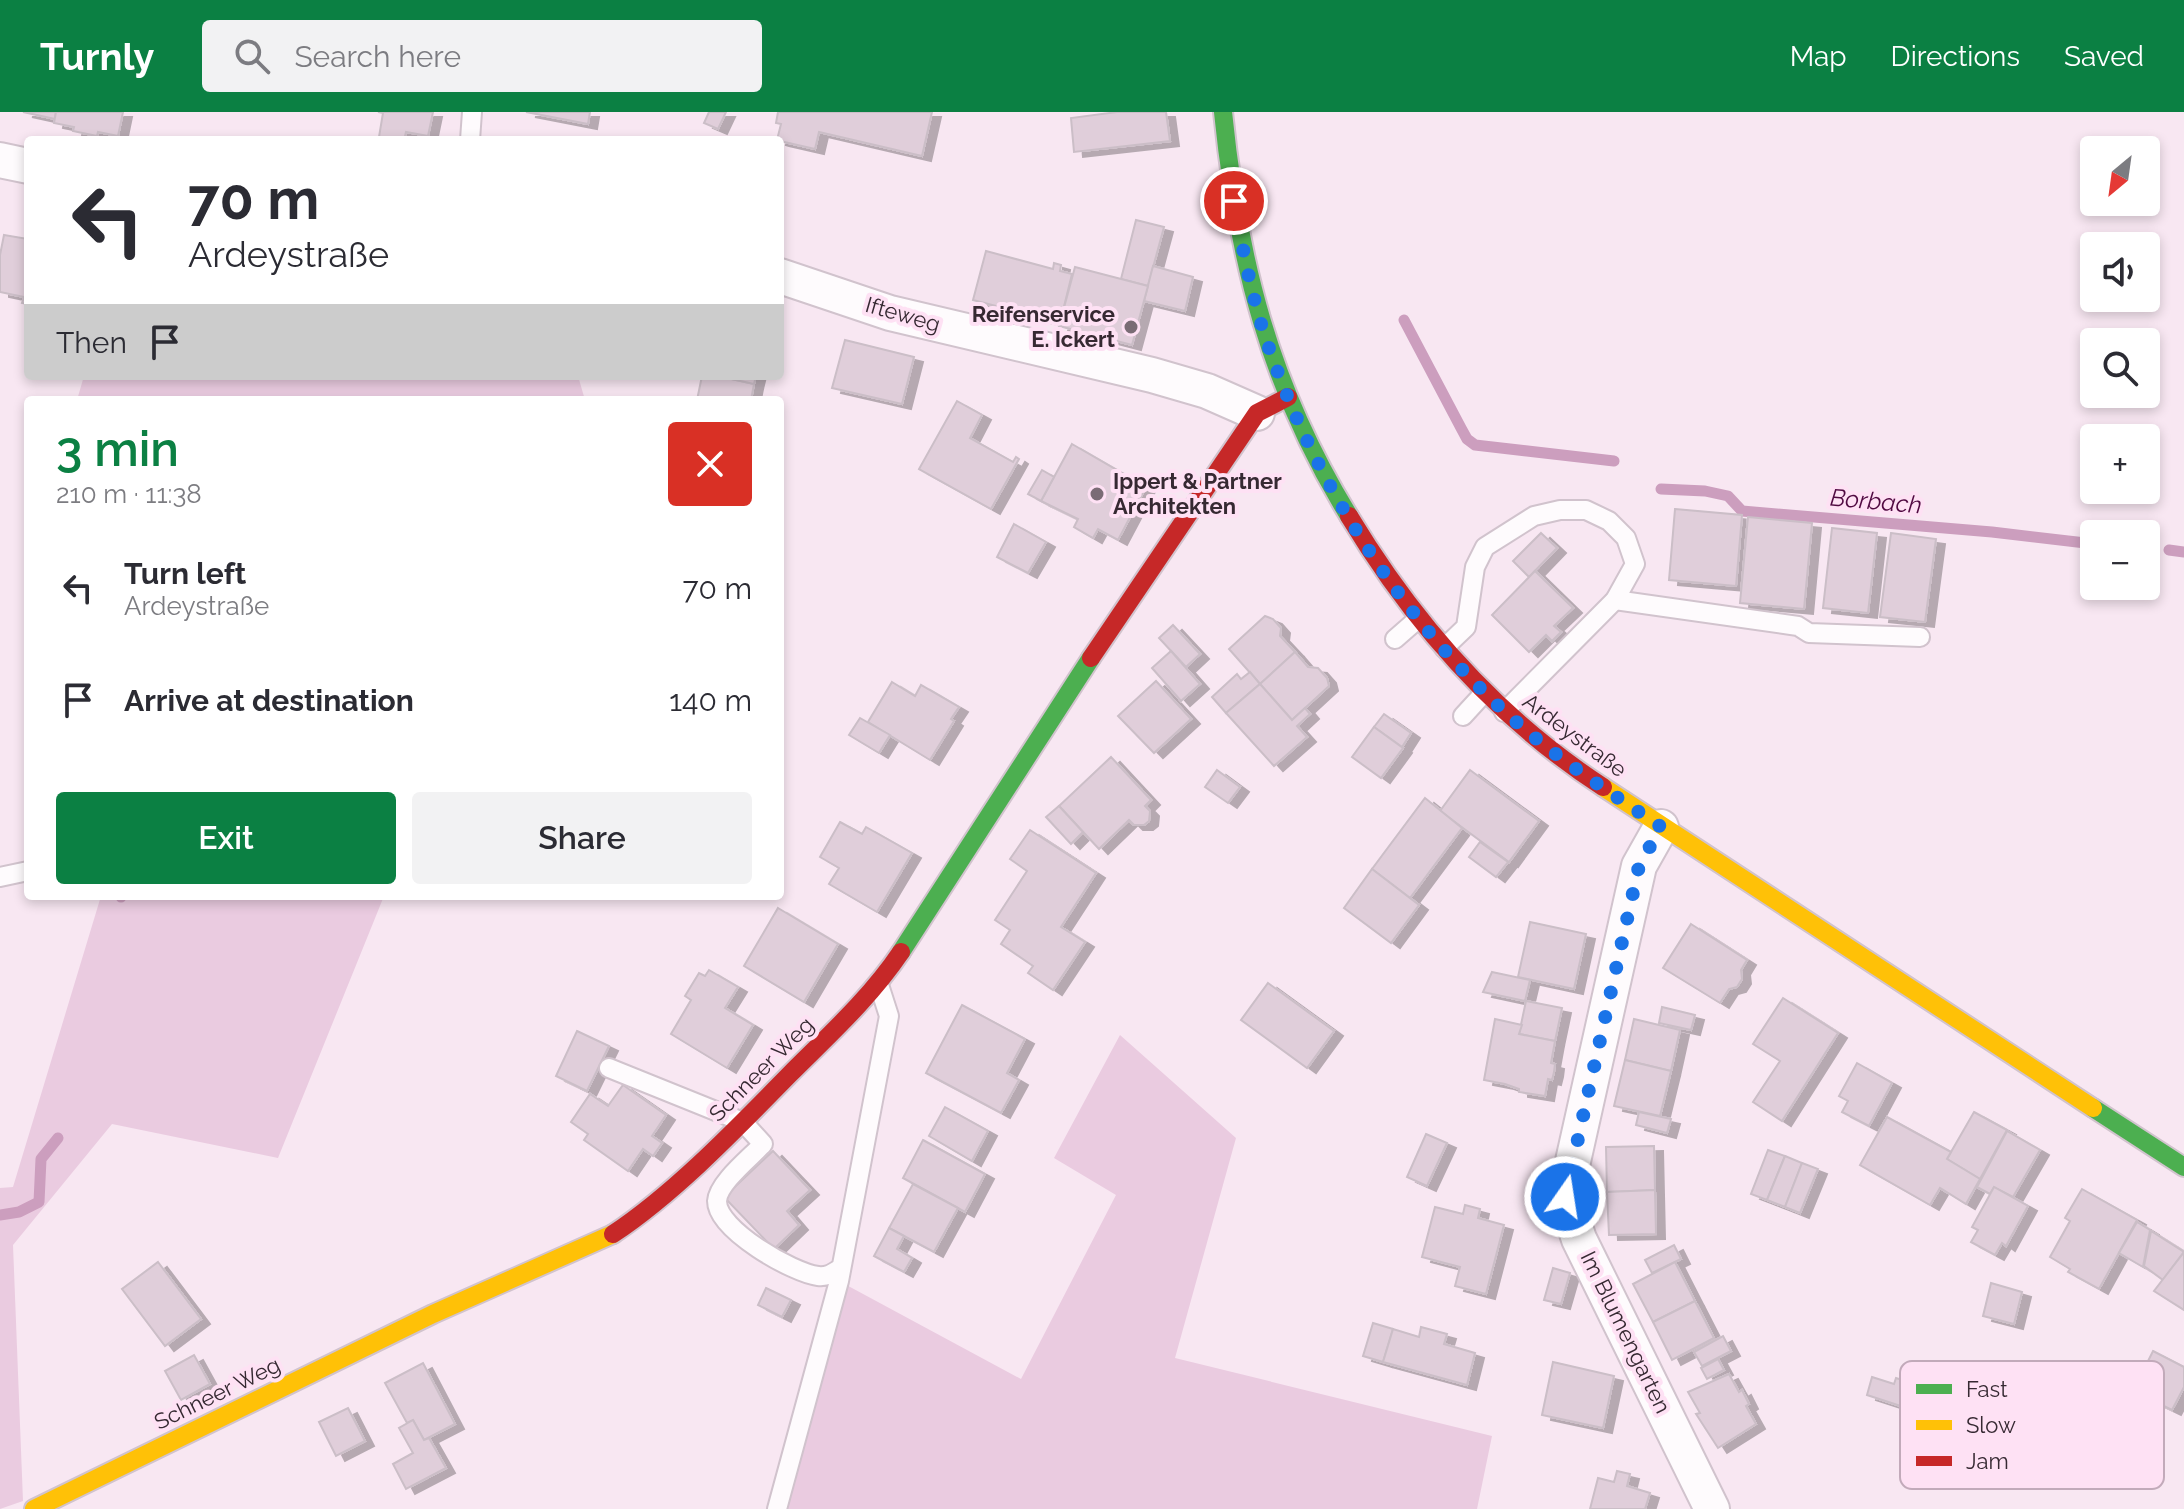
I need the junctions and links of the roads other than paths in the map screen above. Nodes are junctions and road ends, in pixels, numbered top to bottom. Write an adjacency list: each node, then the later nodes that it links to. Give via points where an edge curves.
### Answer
1 (472, 112): 3 (lane)
2 (1223, 112): 7 (street, Ardeystraße, via 1245,262)
3 (470, 136)
4 (0, 160): 5 (street)
5 (24, 165)
6 (784, 277): 8 (street, Ifteweg, via 890,313 1207,391)
7 (1288, 397): 8 (street, Schneer Weg); 10 (street, Ardeystraße, via 1343,508)
8 (1257, 413): 20 (street, Schneer Weg, via 1112,609 967,853)
9 (1615, 600): 11 (lane, via 1798,626 1809,633); 13 (lane, via 1635,564 1626,538 1609,521 1586,510 1534,516 1485,547 1475,567 1466,627); 15 (lane)
10 (1419, 618): 12 (lane); 13 (street, Ardeystraße)
11 (1920, 637)
12 (1395, 639)
13 (1444, 648): 14 (street, Ardeystraße)
14 (1485, 692): 15 (street, Ardeystraße); 16 (lane)
15 (1504, 712): 17 (street, Ardeystraße)
16 (1463, 716)
17 (1661, 827): 23 (street, Ardeystraße); 27 (street, Im Blumengarten, via 1639,866 1565,1197 1579,1239)
18 (24, 872): 19 (lane)
19 (0, 877)
20 (879, 985): 22 (street, Schneer Weg); 24 (lane, via 889,1016)
21 (609, 1068): 22 (lane)
22 (743, 1122): 24 (lane, via 763,1144 722,1186 717,1202 722,1217 793,1269 820,1276); 25 (street, Schneer Weg, via 611,1235 433,1314)
23 (2184, 1167)
24 (841, 1268): 26 (lane)
25 (34, 1509)
26 (777, 1509)
27 (1712, 1509)

